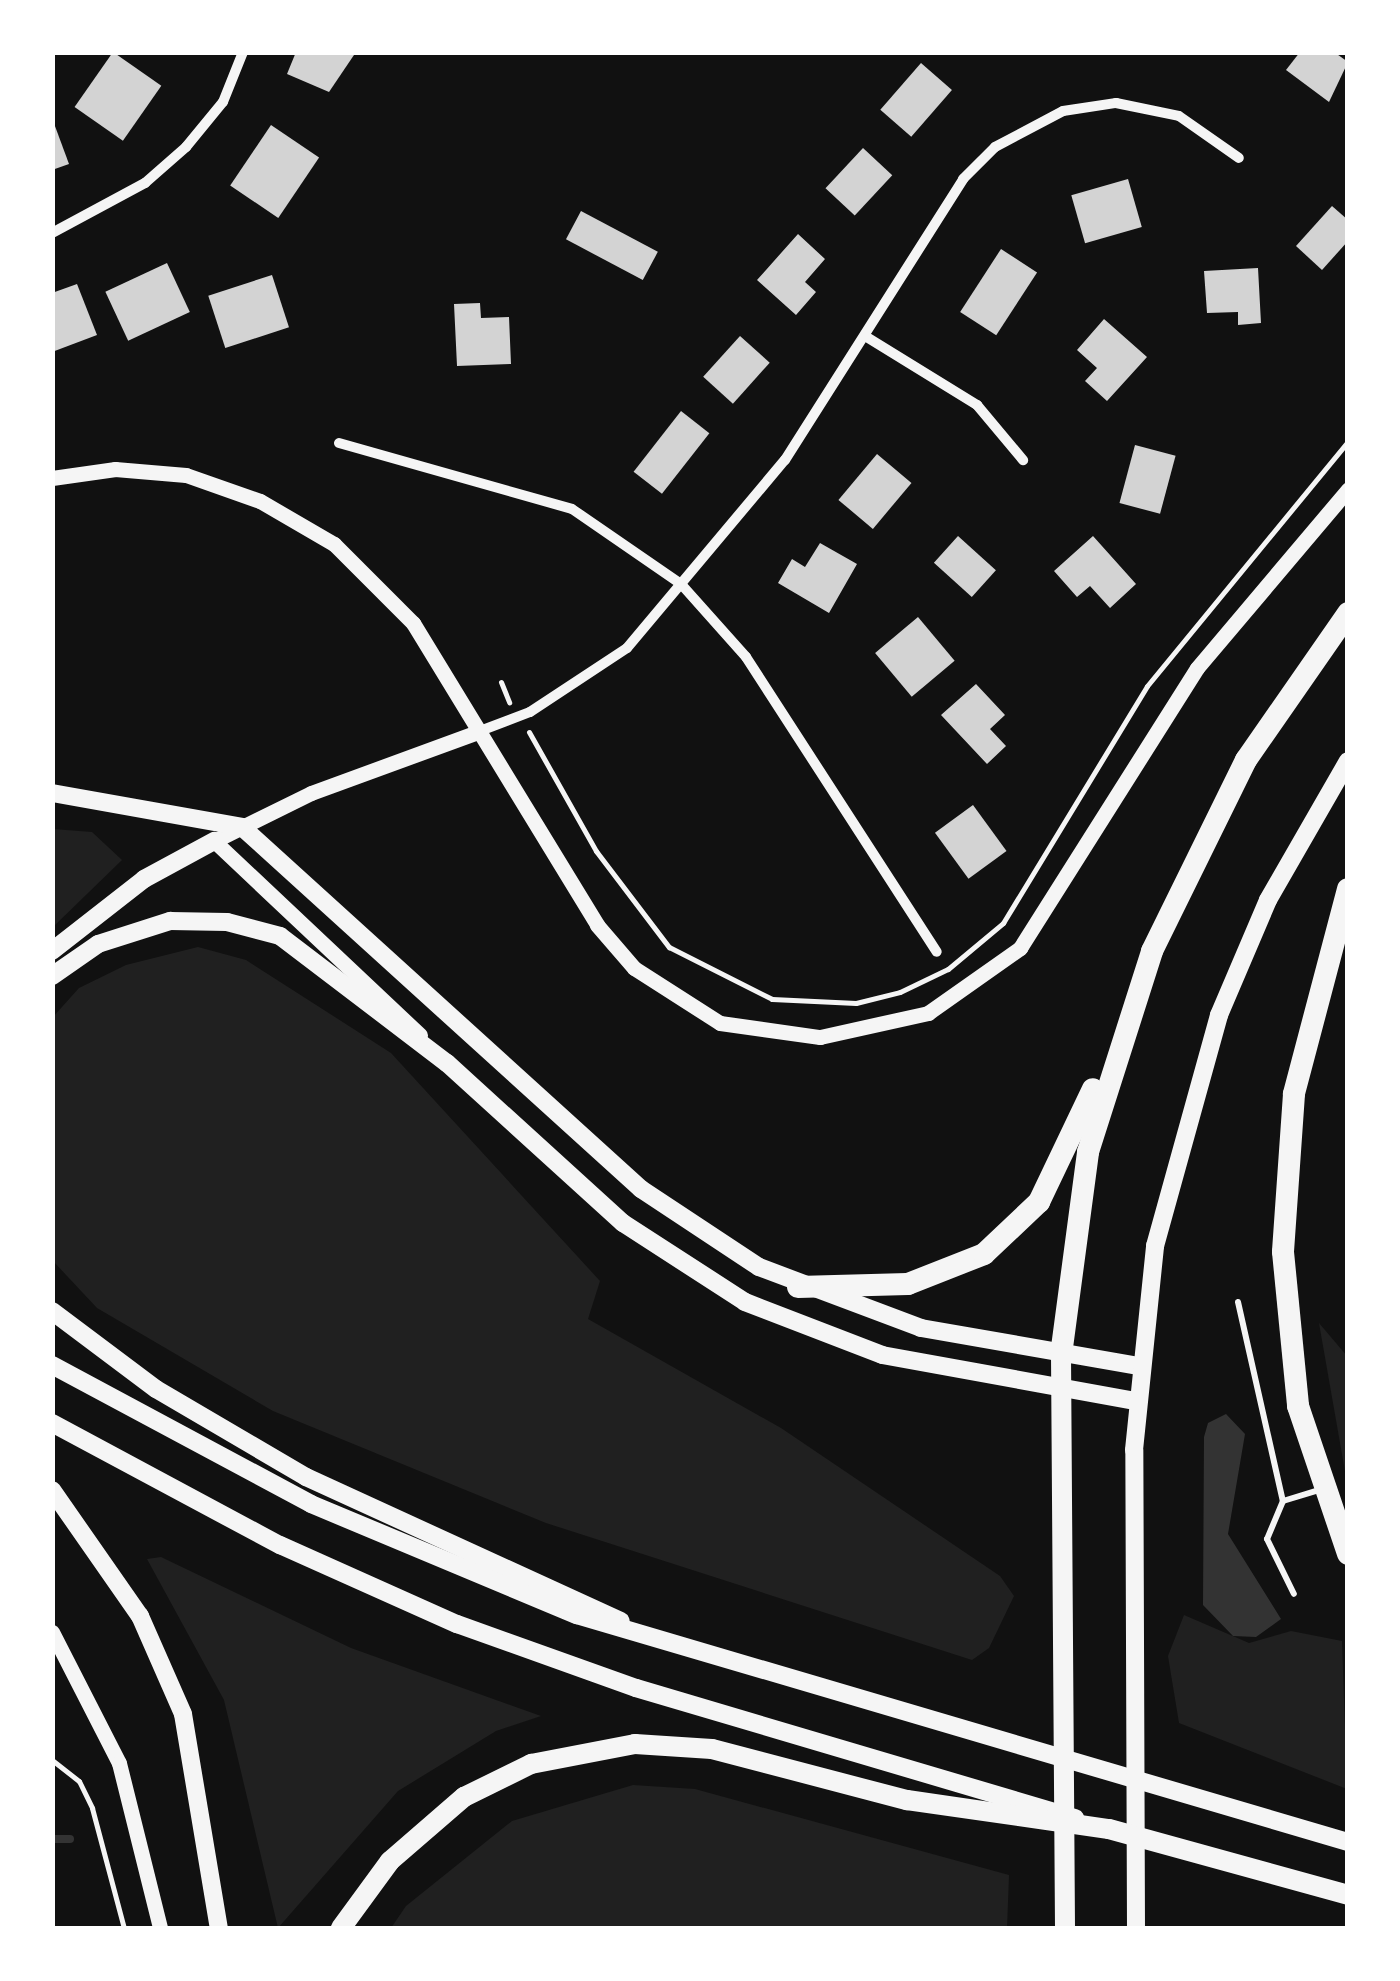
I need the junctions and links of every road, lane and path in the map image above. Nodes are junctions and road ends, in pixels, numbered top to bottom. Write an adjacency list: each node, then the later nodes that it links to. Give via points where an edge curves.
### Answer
1 (243, 52): 3 (street, via 222,102 186,147 145,183)
2 (1239, 158): 4 (street, via 1152,107 1090,105 1038,120 963,179)
3 (52, 233)
4 (865, 336): 7 (street, via 977,405); 10 (street, via 785,460)
5 (1348, 441): 13 (path, via 1147,686 1003,923 948,969 900,992 856,1003 772,999 670,947 596,851)
6 (339, 442): 10 (street, via 572,509)
7 (1023, 460)
8 (52, 478): 14 (street, via 175,473 308,527 396,600)
9 (1348, 489): 14 (street, via 1197,668 1020,948 961,996 892,1025 820,1037 758,1032 674,1000 597,925)
10 (681, 584): 13 (street, via 604,670); 21 (street, via 746,658)
11 (1348, 614): 23 (highway, via 1213,820)
12 (501, 682): 13 (path)
13 (519, 716): 14 (street)
14 (480, 731): 17 (street)
15 (1348, 762): 30 (main road, via 1268,900 1218,1015 1166,1194)
16 (52, 793): 17 (main road)
17 (242, 827): 18 (street); 25 (main road, via 641,1189)
18 (214, 841): 20 (main road, via 144,879); 24 (street)
19 (1348, 889): 35 (highway, via 1304,1039 1284,1184 1290,1358)
20 (52, 951)
21 (937, 952)
22 (52, 976): 24 (main road, via 146,926 240,924 313,954)
23 (1126, 1018): 25 (highway, via 1039,1202 1002,1242 927,1281); 28 (highway, via 1079,1198)
24 (447, 1062): 31 (main road, via 623,1222 745,1302 882,1355)
25 (798, 1287): 28 (main road, via 920,1328)
26 (1238, 1302): 36 (lane)
27 (52, 1311): 40 (main road, via 144,1381 306,1477)
28 (1061, 1355): 30 (main road); 31 (highway)
29 (52, 1365): 40 (main road, via 380,1536)
30 (1138, 1366): 32 (main road)
31 (1061, 1389): 32 (main road); 51 (highway)
32 (1136, 1401): 52 (main road)
33 (52, 1423): 44 (main road, via 280,1545 457,1624 636,1688)
34 (52, 1490): 49 (main road, via 140,1616 183,1714)
35 (1321, 1490): 36 (lane); 37 (highway)
36 (1283, 1501): 38 (lane, via 1267,1539)
37 (1348, 1554)
38 (1294, 1594)
39 (52, 1632): 41 (street)
40 (670, 1646): 45 (main road)
41 (67, 1654): 42 (street); 48 (street, via 125,1779)
42 (52, 1667)
43 (52, 1760): 47 (path, via 79,1780 92,1808)
44 (1110, 1828): 46 (highway); 50 (highway, via 908,1800 712,1749 599,1747 531,1764 464,1797 390,1861)
45 (1348, 1842)
46 (1348, 1895)
47 (124, 1928)
48 (160, 1928)
49 (219, 1928)
50 (341, 1928)
51 (1064, 1928)
52 (1136, 1928)

